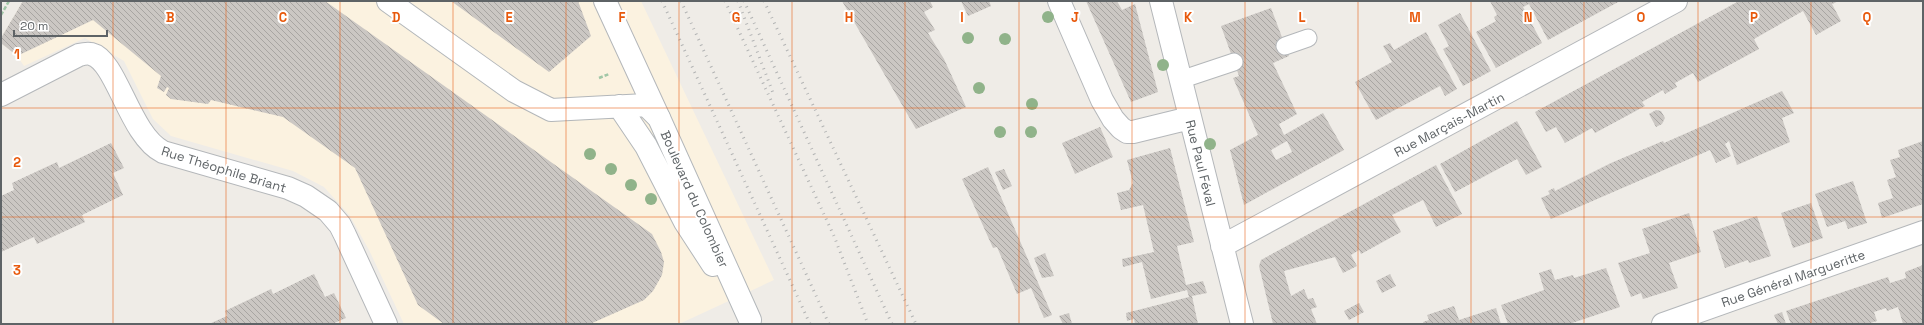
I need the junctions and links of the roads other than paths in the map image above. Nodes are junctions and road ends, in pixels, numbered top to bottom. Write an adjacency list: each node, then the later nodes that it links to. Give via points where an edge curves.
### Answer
1 (388, 1): 11 (street, Boulevard du Colombier, via 514,91 551,110)
2 (1059, 1): 13 (street, via 1102,100 1121,128 1133,132)
3 (1161, 1): 9 (street, Rue Paul Féval)
4 (1676, 1): 15 (street, Rue Marçais-Martin)
5 (605, 2): 12 (street)
6 (1308, 38): 7 (lane)
7 (1285, 46)
8 (1234, 62): 9 (lane)
9 (1180, 80): 13 (street, Rue Paul Féval)
10 (1, 95): 18 (street, Rue Théophile Briant, via 79,55 92,54 101,60 109,71 136,124 154,148 288,188 328,211 340,225)
11 (618, 106): 12 (street, Boulevard du Colombier, via 646,105); 17 (street, Boulevard du Colombier, via 646,146 685,222)
12 (659, 118): 17 (street, Boulevard du Colombier)
13 (1190, 118): 15 (street, Rue Paul Féval)
14 (1923, 232): 16 (street, Rue Général Margueritte)
15 (1222, 246): 19 (street, Rue Paul Féval)
16 (1677, 322)
17 (748, 323)
18 (386, 324)
19 (1242, 324)

